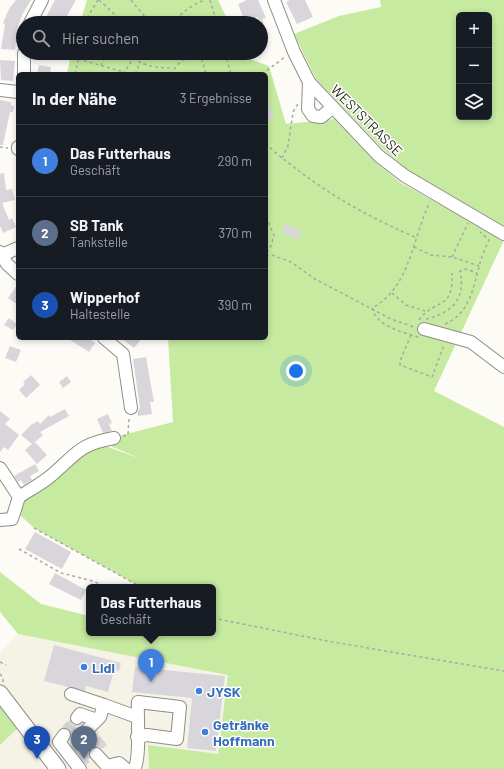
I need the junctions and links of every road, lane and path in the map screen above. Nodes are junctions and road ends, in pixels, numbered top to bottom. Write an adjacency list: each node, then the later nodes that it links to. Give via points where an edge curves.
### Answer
1 (42, 0): 7 (street)
2 (98, 0): 8 (path); 9 (path)
3 (131, 0): 10 (path)
4 (205, 0): 11 (path)
5 (210, 0): 12 (path)
6 (274, 0): 13 (street, WESTSTRASSE)
7 (34, 16)
8 (88, 16)
9 (116, 16)
10 (144, 16)
11 (179, 16)
12 (215, 16)
13 (294, 52): 34 (path); 35 (street, WESTSTRASSE)
14 (24, 60): 26 (street)
15 (78, 60): 27 (path)
16 (81, 60): 24 (path)
17 (103, 60): 24 (path)
18 (132, 60): 29 (path)
19 (136, 60): 23 (path)
20 (184, 60): 25 (path)
21 (203, 60): 32 (path)
22 (227, 60): 33 (path)
23 (140, 63): 25 (path, via 156,68); 30 (path)
24 (101, 66): 28 (path)
25 (173, 68): 31 (path)
26 (24, 72)
27 (75, 72)
28 (120, 72)
29 (124, 72)
30 (136, 72)
31 (171, 72)
32 (206, 72)
33 (230, 72)
34 (264, 72)
35 (309, 82): 39 (street, WESTSTRASSE); 39 (street, via 308,109 313,116 321,117)
36 (0, 90): 37 (street)
37 (16, 92)
38 (298, 103): 41 (path, via 293,112 288,146)
39 (332, 108): 42 (street, WESTSTRASSE, via 378,156 405,176)
40 (268, 145): 41 (path)
41 (282, 158): 47 (path, via 345,203)
42 (435, 193): 45 (street, WESTSTRASSE); 47 (path)
43 (268, 222): 50 (path, via 274,235)
44 (468, 222): 53 (path)
45 (485, 222): 46 (street, WESTSTRASSE); 54 (path, via 478,231 489,240)
46 (504, 234)
47 (417, 238): 48 (path)
48 (414, 247): 53 (path, via 431,255); 58 (path)
49 (16, 249): 51 (street)
50 (268, 250)
51 (1, 254): 55 (street)
52 (268, 256): 59 (path, via 290,262 315,279)
53 (452, 257): 54 (path)
54 (479, 266): 57 (path)
55 (16, 272)
56 (452, 273): 60 (path, via 453,287 448,298 436,308)
57 (477, 273): 60 (path, via 466,269 460,271 461,293 454,305 442,315 419,320); 61 (path, via 471,298 462,312)
58 (392, 293): 59 (path); 60 (path, via 406,305)
59 (372, 308): 62 (path, via 391,320); 63 (path, via 373,315 380,320)
60 (426, 311)
61 (444, 325)
62 (424, 334): 63 (path); 66 (street, via 471,342)
63 (411, 335): 65 (path, via 400,365 424,375 432,377)
64 (106, 340): 67 (street, via 123,354)
65 (444, 344)
66 (504, 367)
67 (131, 408): 68 (path, via 128,435)
68 (114, 438): 70 (street, via 79,449 52,475)
69 (0, 468): 70 (street)
70 (19, 497): 71 (street, via 12,519)
71 (0, 520)
72 (34, 528): 75 (path)
73 (19, 549): 74 (path, via 61,574)
74 (100, 584)
75 (136, 584)
76 (216, 619): 79 (path, via 327,641)
77 (0, 662): 78 (path)
78 (6, 665)
79 (504, 671)
80 (0, 693): 89 (main road)
81 (71, 694): 82 (street)
82 (104, 705): 83 (street); 85 (street)
83 (137, 717): 86 (street); 86 (street, via 138,702 180,707 177,739 146,735)
84 (77, 718): 85 (street, via 80,714)
85 (97, 720): 87 (street)
86 (137, 737): 92 (street, via 137,763)
87 (89, 745): 88 (street); 90 (street, via 62,742)
88 (102, 768): 91 (street, via 119,763)
89 (58, 769)
90 (80, 769)
91 (126, 769)
92 (134, 769)

